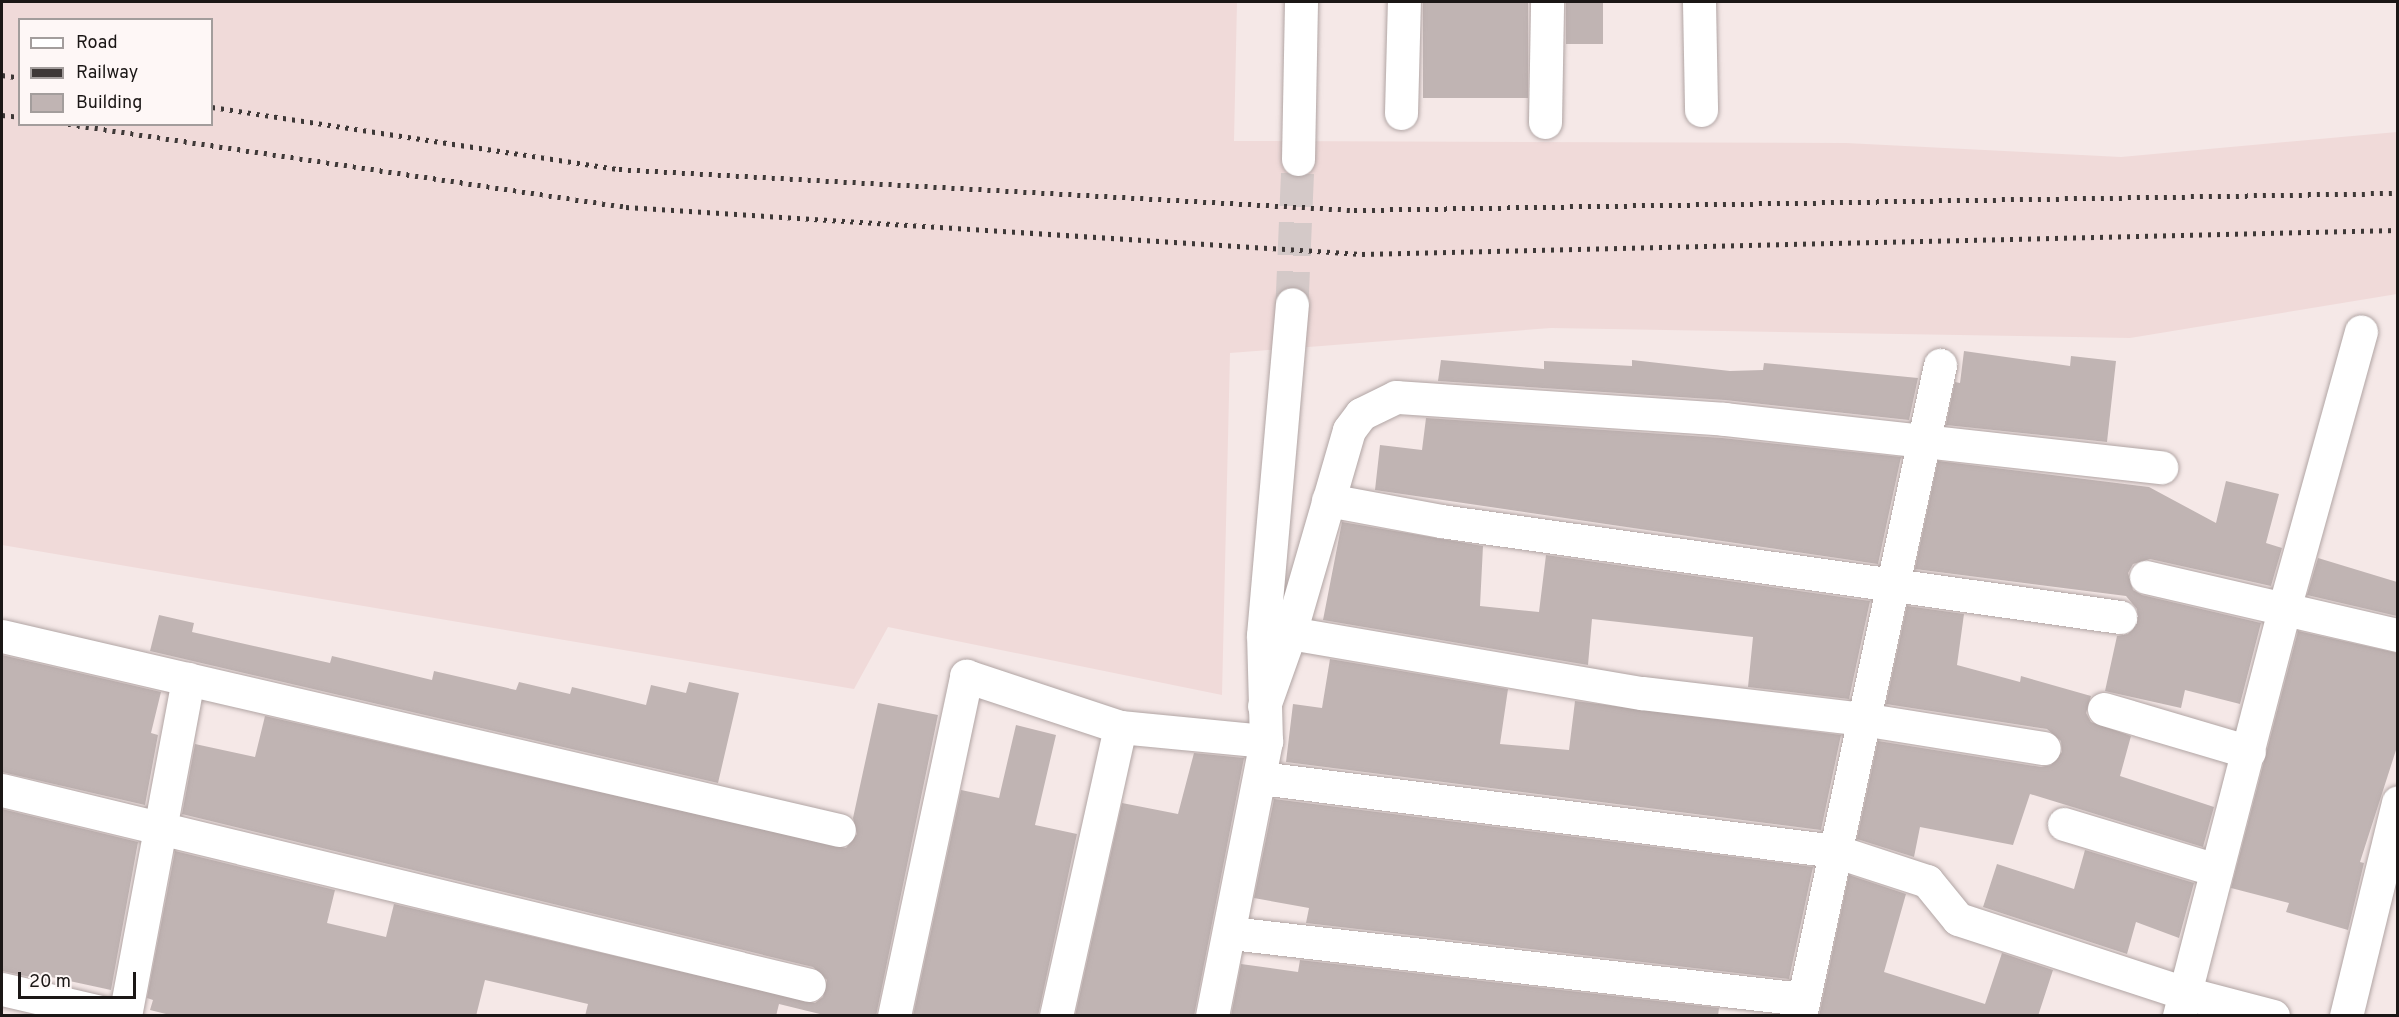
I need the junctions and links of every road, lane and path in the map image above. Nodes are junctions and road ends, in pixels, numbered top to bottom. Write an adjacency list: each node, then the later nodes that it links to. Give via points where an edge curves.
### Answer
1 (1301, 2): 8 (street)
2 (1404, 2): 6 (street)
3 (1547, 2): 7 (street)
4 (1699, 2): 5 (street)
5 (1701, 110)
6 (1401, 113)
7 (1545, 122)
8 (1298, 159)
9 (1292, 304): 23 (street, via 1263,635)
10 (2361, 332): 17 (street)
11 (1940, 365): 12 (street)
12 (1924, 440): 13 (street); 14 (street, via 1724,419 1396,397 1361,414 1349,430); 16 (street)
13 (2161, 467)
14 (1328, 500): 16 (street, via 1441,521); 19 (street)
15 (2145, 577): 17 (street)
16 (1893, 583): 18 (street); 25 (street)
17 (2284, 609): 20 (street); 29 (street)
18 (2120, 618)
19 (1290, 633): 23 (street); 25 (street, via 1642,693)
20 (2397, 635)
21 (2, 636): 22 (street)
22 (188, 680): 34 (street); 35 (street)
23 (1264, 706): 27 (street)
24 (2104, 709): 29 (street)
25 (1862, 719): 28 (street); 36 (street)
26 (1120, 727): 27 (street); 45 (street, via 966,676); 46 (street)
27 (1266, 741): 30 (street)
28 (2044, 748)
29 (2248, 752): 37 (street)
30 (1261, 777): 36 (street); 38 (street)
31 (2, 790): 34 (street)
32 (2397, 802): 49 (street)
33 (2064, 824): 37 (street)
34 (161, 826): 39 (street); 44 (street)
35 (839, 830)
36 (1835, 851): 41 (street, via 1927,881 1958,919); 42 (street)
37 (2216, 870): 41 (street)
38 (1231, 933): 42 (street); 47 (street)
39 (809, 985)
40 (2, 989): 43 (street)
41 (2181, 1004): 48 (street)
42 (1802, 1007)
43 (118, 1016)
44 (124, 1016)
45 (894, 1016)
46 (1056, 1016)
47 (1212, 1016)
48 (2273, 1016)
49 (2346, 1016)

